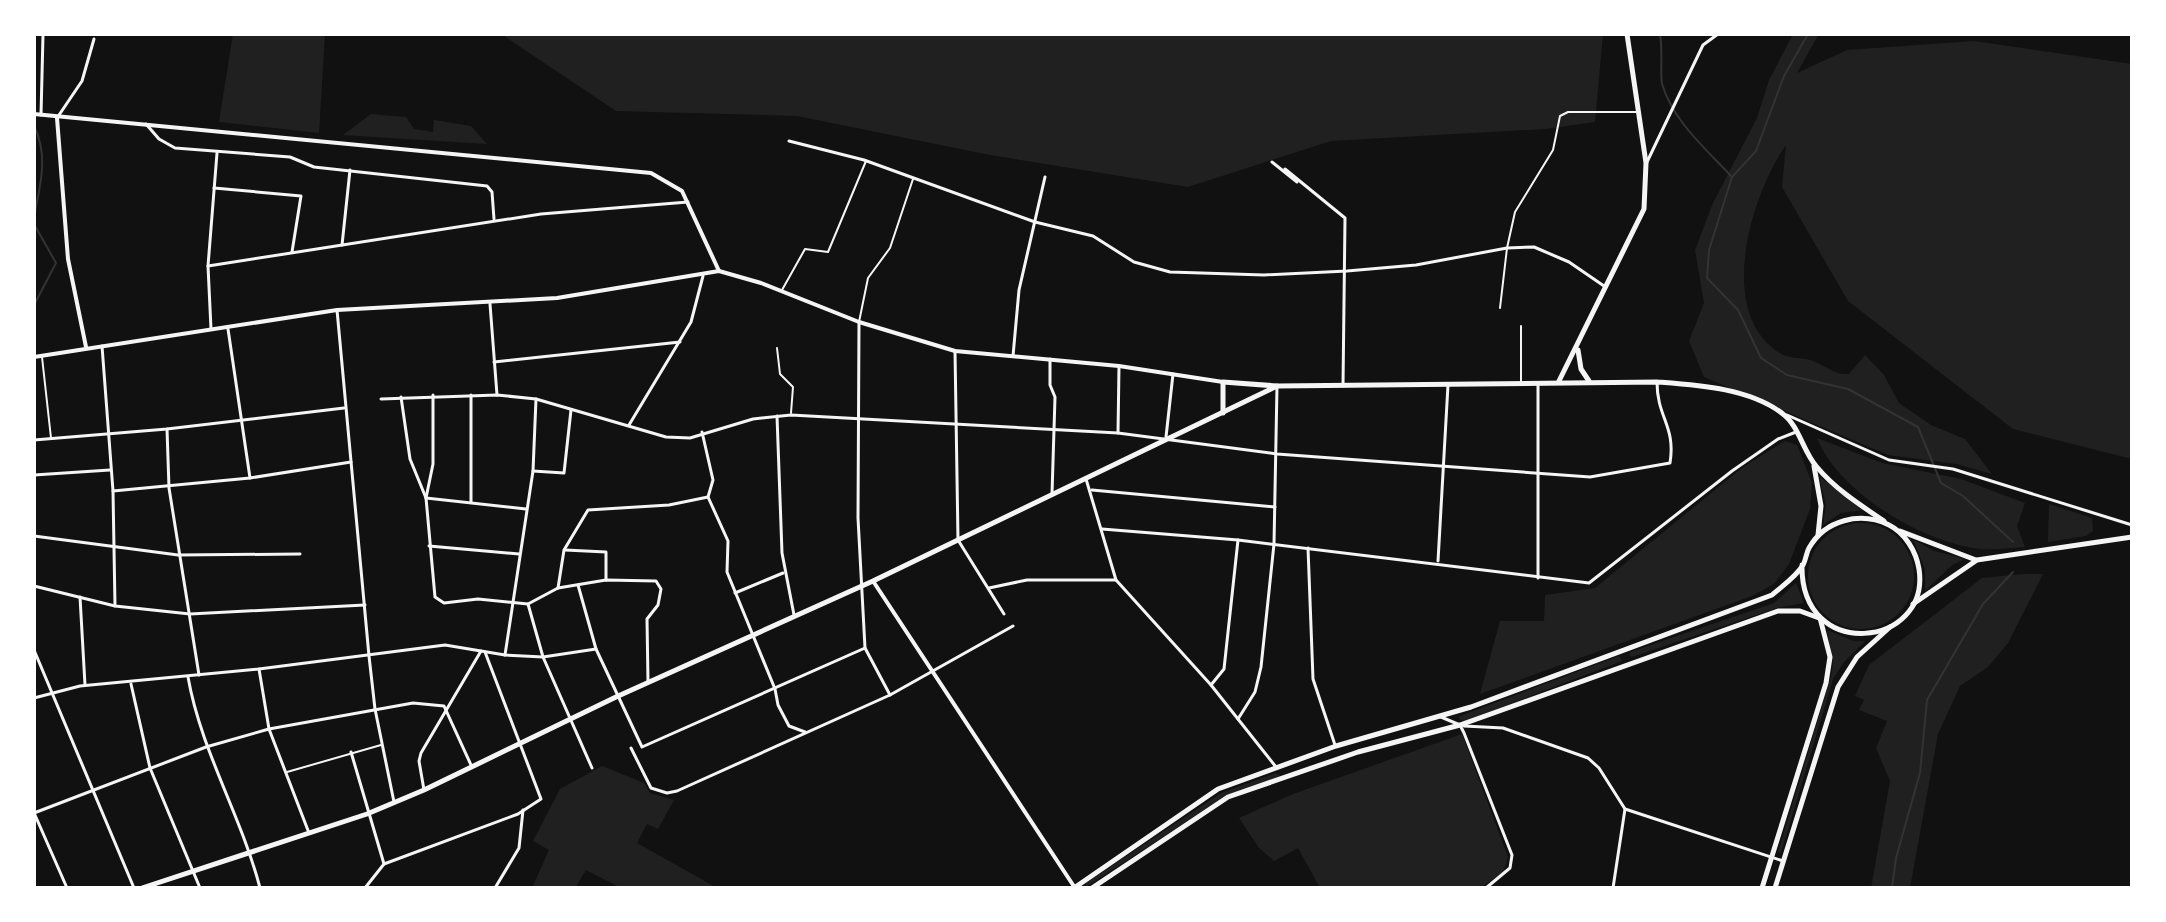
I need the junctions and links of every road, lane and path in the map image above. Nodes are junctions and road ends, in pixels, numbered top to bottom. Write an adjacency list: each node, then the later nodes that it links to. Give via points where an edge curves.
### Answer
1 (1627, 34): 5 (main road)
2 (1718, 34): 14 (street, via 1703,45)
3 (43, 35): 7 (street)
4 (94, 39): 8 (street, via 82,81)
5 (1638, 112): 14 (main road); 25 (lane, via 1560,116 1553,150 1515,212)
6 (34, 114): 7 (street)
7 (41, 115): 8 (street)
8 (57, 118): 9 (street); 43 (street, via 64,232)
9 (146, 124): 11 (street, via 175,148); 20 (street, via 622,168 667,180)
10 (789, 141): 12 (street)
11 (217, 153): 16 (street, via 290,157 314,167); 19 (street)
12 (866, 160): 18 (street); 32 (lane, via 828,252 805,249)
13 (1272, 162): 21 (street)
14 (1646, 163): 31 (main road, via 1644,209)
15 (1285, 169): 21 (street)
16 (350, 170): 22 (street, via 487,186); 24 (street)
17 (1045, 177): 23 (street)
18 (913, 179): 23 (street); 36 (lane, via 890,248 868,278)
19 (214, 188): 26 (street, via 301,196); 27 (street)
20 (689, 202): 22 (street); 28 (street)
21 (1345, 218): 29 (street)
22 (494, 221): 24 (street)
23 (1035, 222): 29 (street, via 1093,236 1134,262 1170,272); 47 (street, via 1019,290)
24 (342, 245): 26 (street)
25 (1507, 248): 29 (street, via 1444,262); 31 (street, via 1534,247); 34 (lane)
26 (292, 252): 27 (street)
27 (208, 266): 39 (street)
28 (719, 271): 30 (street); 32 (street)
29 (1347, 271): 61 (street)
30 (703, 273): 33 (street); 40 (street, via 695,313)
31 (1606, 287): 42 (main road)
32 (782, 291): 36 (street)
33 (490, 304): 35 (street); 50 (street)
34 (1500, 308)
35 (337, 310): 38 (street); 68 (street)
36 (859, 322): 45 (street); 74 (street)
37 (1521, 326): 55 (lane)
38 (228, 329): 39 (street); 75 (street)
39 (211, 331): 41 (street)
40 (680, 342): 50 (street); 76 (street)
41 (102, 345): 43 (street); 83 (street)
42 (1579, 345): 53 (main road); 56 (main road, via 1581,369)
43 (86, 347): 46 (street)
44 (777, 348): 72 (lane, via 780,374 793,387)
45 (955, 351): 47 (street); 77 (street)
46 (42, 356): 48 (street); 84 (lane)
47 (1013, 356): 49 (street)
48 (34, 357)
49 (1050, 359): 51 (street); 79 (street)
50 (494, 362): 64 (street)
51 (1119, 366): 52 (street); 82 (street)
52 (1173, 374): 54 (street); 86 (street)
53 (1559, 381): 56 (main road); 58 (main road)
54 (1223, 382): 60 (main road); 70 (main road)
55 (1521, 382): 58 (main road); 59 (main road)
56 (1590, 382): 57 (main road)
57 (1657, 382): 71 (main road, via 1741,395); 93 (street, via 1657,404 1674,439 1670,463 1590,477)
58 (1538, 383): 93 (street)
59 (1448, 385): 61 (main road); 90 (street)
60 (1277, 386): 61 (main road); 70 (main road); 87 (street)
61 (1343, 386)
62 (433, 395): 63 (street); 65 (street); 102 (street, via 433,464)
63 (471, 395): 64 (street); 103 (street)
64 (497, 395): 67 (street)
65 (401, 397): 66 (street); 102 (street, via 410,459)
66 (381, 399)
67 (536, 399): 69 (street); 92 (street)
68 (345, 408): 75 (street); 88 (street)
69 (571, 408): 76 (street); 92 (street, via 564,473)
70 (1223, 413): 86 (main road)
71 (1782, 413): 81 (main road); 107 (street, via 1889,460 2022,488)
72 (791, 415): 73 (street); 74 (street)
73 (777, 416): 80 (street); 126 (street)
74 (857, 417): 77 (street); 133 (street)
75 (241, 421): 78 (street); 95 (street)
76 (629, 425): 80 (street, via 666,437 690,438)
77 (956, 426): 79 (street); 113 (street)
78 (167, 429): 83 (street); 97 (street)
79 (1054, 430): 82 (street); 100 (street)
80 (702, 432): 101 (street, via 713,480)
81 (1796, 432): 89 (main road); 127 (street, via 1732,471 1589,583)
82 (1118, 433): 86 (street)
83 (109, 434): 84 (street); 91 (street)
84 (51, 439): 85 (street)
85 (34, 440)
86 (1166, 441): 87 (street); 96 (main road)
87 (1277, 454): 90 (street); 104 (street)
88 (351, 462): 95 (street); 141 (street)
89 (1814, 465): 106 (main road); 110 (main road, via 1821,506)
90 (1442, 467): 93 (street); 124 (street)
91 (112, 469): 94 (street); 99 (street)
92 (533, 471): 105 (street)
93 (1539, 473): 127 (street)
94 (34, 475)
95 (250, 478): 97 (street)
96 (1086, 479): 98 (street); 100 (main road)
97 (169, 488): 99 (street); 122 (street)
98 (1091, 489): 104 (street); 108 (street)
99 (113, 491): 118 (street)
100 (1052, 495): 113 (main road)
101 (708, 497): 119 (street, via 669,505 593,507); 136 (street, via 728,541 727,572)
102 (426, 498): 103 (street); 116 (street)
103 (471, 502): 105 (street)
104 (1275, 507): 115 (street)
105 (527, 509): 121 (street)
106 (1888, 524): 109 (main road); 110 (main road, via 1851,518)
107 (2132, 525)
108 (1102, 529): 114 (street); 129 (street)
109 (1895, 529): 123 (main road); 140 (main road, via 1916,555 1919,580)
110 (1818, 535): 125 (main road)
111 (34, 536): 118 (street)
112 (2132, 537): 123 (main road)
113 (958, 540): 130 (main road); 135 (street)
114 (1238, 540): 115 (street); 164 (street, via 1224,669)
115 (1274, 544): 117 (street); 173 (street, via 1261,667 1255,692)
116 (429, 546): 121 (street); 138 (street, via 435,597 444,603)
117 (1308, 548): 124 (street); 180 (street, via 1313,679)
118 (114, 549): 122 (street); 142 (street)
119 (564, 550): 128 (street, via 606,552); 134 (street)
120 (300, 554): 122 (street)
121 (519, 554): 138 (street)
122 (178, 555): 143 (street)
123 (1977, 560): 140 (main road)
124 (1438, 563): 127 (street)
125 (1802, 565): 146 (main road, via 1805,594); 172 (main road, via 1772,595)
126 (784, 573): 136 (street); 145 (street)
127 (1538, 578)
128 (606, 580): 131 (street); 161 (street, via 656,581 661,589 646,624)
129 (1116, 580): 135 (street, via 1027,580); 164 (street)
130 (873, 581): 133 (main road); 158 (street)
131 (578, 585): 134 (street); 151 (street)
132 (34, 586): 137 (street)
133 (860, 587): 145 (main road); 150 (street)
134 (558, 588): 139 (street)
135 (989, 588): 144 (street)
136 (735, 593): 149 (street)
137 (80, 597): 142 (street); 163 (street)
138 (513, 603): 139 (street); 154 (street)
139 (528, 604): 156 (street)
140 (1912, 604): 148 (main road)
141 (365, 605): 143 (street); 155 (street)
142 (115, 606): 143 (street)
143 (190, 614): 159 (street)
144 (1004, 614)
145 (794, 616): 149 (main road)
146 (1820, 618): 148 (main road, via 1853,634); 175 (main road, via 1778,611); 198 (main road, via 1830,657 1826,683)
147 (1013, 626): 158 (street)
148 (1890, 627): 199 (main road, via 1857,657 1838,687)
149 (750, 636): 161 (main road); 165 (street)
150 (865, 648): 165 (street); 167 (street)
151 (596, 649): 156 (street); 168 (street)
152 (34, 650): 166 (street)
153 (483, 651): 154 (street); 155 (street, via 445,645); 170 (street); 178 (street)
154 (505, 655): 156 (street)
155 (369, 656): 157 (street); 171 (street)
156 (543, 657): 174 (street)
157 (259, 669): 159 (street); 176 (street)
158 (932, 673): 167 (street); 209 (street)
159 (199, 676): 160 (street)
160 (188, 677): 162 (street); 181 (street)
161 (648, 682): 168 (main road)
162 (131, 683): 163 (street); 185 (street)
163 (85, 685): 166 (street)
164 (1211, 685): 173 (street)
165 (775, 689): 168 (street, via 642,747); 177 (street, via 789,726)
166 (50, 692): 169 (street); 190 (street)
167 (890, 695): 177 (street)
168 (616, 697): 174 (main road)
169 (34, 698)
170 (445, 708): 171 (street, via 413,703); 186 (street); 189 (street, via 419,761)
171 (375, 709): 176 (street); 179 (street)
172 (1441, 717): 175 (street); 180 (main road)
173 (1238, 719): 184 (street)
174 (568, 721): 178 (main road); 187 (street)
175 (1460, 725): 192 (street, via 1503,728 1588,758); 210 (main road, via 1358,752 1228,797); 211 (street, via 1512,855 1510,868)
176 (269, 729): 181 (street); 188 (street)
177 (805, 732): 182 (street, via 667,793 651,788)
178 (520, 744): 186 (main road); 193 (street, via 541,799)
179 (382, 745): 183 (lane); 191 (street)
180 (1336, 746): 184 (main road)
181 (206, 747): 185 (street); 197 (street)
182 (631, 748)
183 (351, 752): 188 (lane); 195 (street)
184 (1277, 767): 209 (main road, via 1218,789)
185 (150, 768): 190 (street); 201 (street)
186 (472, 768): 189 (main road)
187 (592, 768)
188 (286, 773): 196 (street)
189 (424, 790): 191 (main road)
190 (91, 792): 194 (street); 203 (street)
191 (395, 803): 195 (main road)
192 (1625, 809): 198 (street); 212 (street)
193 (523, 810): 200 (street); 208 (street, via 519,848)
194 (34, 813): 202 (street)
195 (367, 814): 196 (main road); 200 (street)
196 (310, 834): 197 (main road)
197 (251, 851): 201 (main road); 206 (street)
198 (1771, 858): 199 (street); 213 (main road)
199 (1783, 861): 214 (main road)
200 (384, 864): 207 (street)
201 (193, 870): 204 (main road); 205 (street)
202 (67, 888)
203 (134, 888)
204 (142, 888)
205 (200, 888)
206 (260, 888)
207 (365, 888)
208 (495, 888)
209 (1074, 888)
210 (1092, 888)
211 (1486, 888)
212 (1613, 888)
213 (1762, 888)
214 (1775, 888)

